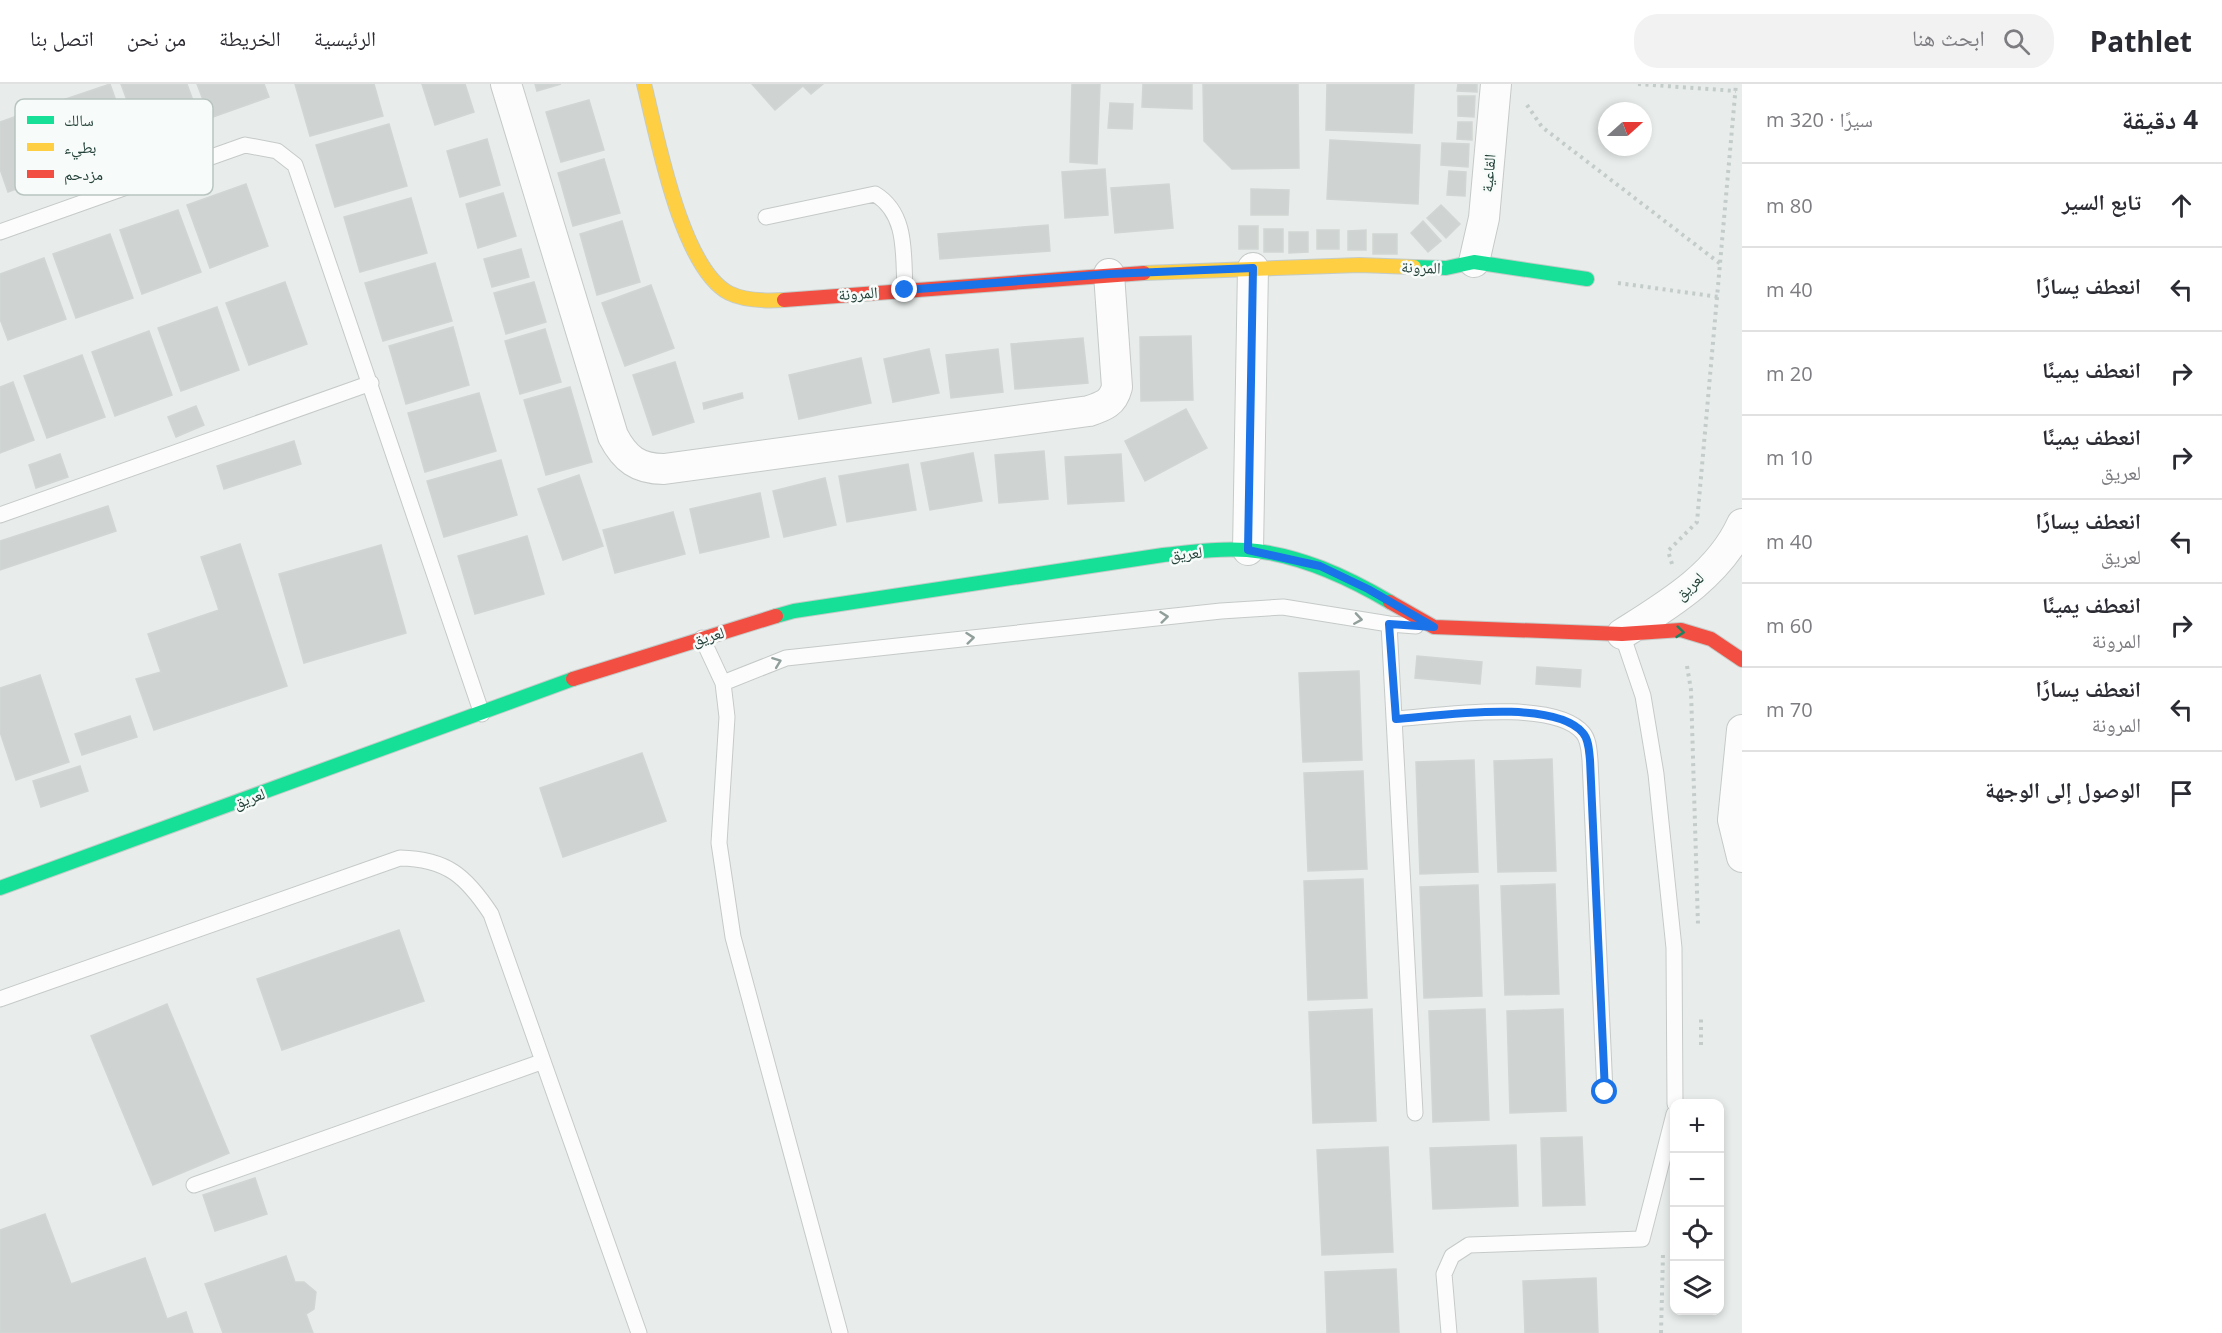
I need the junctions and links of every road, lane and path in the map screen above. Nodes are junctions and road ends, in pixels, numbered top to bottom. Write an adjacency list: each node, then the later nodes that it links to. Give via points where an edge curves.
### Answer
1 (506, 84): 14 (street, via 613,436 622,453 635,465 664,469 1105,406 1117,387)
2 (644, 84): 16 (street, المرونة, via 687,238 716,283 728,292 765,301)
3 (1496, 84): 11 (street, القاعية, via 1485,218)
4 (1638, 84): 5 (path)
5 (1736, 91)
6 (1525, 98): 12 (path, via 1528,110 1542,127)
7 (213, 156): 18 (lane, via 245,145 277,151 295,165)
8 (104, 195): 10 (lane)
9 (766, 217): 16 (lane, via 875,194 888,202 901,228)
10 (0, 232)
11 (1474, 262): 13 (street, المرونة, via 1446,268); 15 (street, المرونة)
12 (1722, 265)
13 (1253, 268): 14 (street, المرونة); 21 (street)
14 (1109, 274): 16 (street, المرونة)
15 (1587, 279): 17 (path)
16 (905, 290)
17 (1719, 297)
18 (371, 383): 19 (lane); 28 (lane)
19 (0, 515)
20 (1742, 524): 24 (street, لعريق, via 1733,544 1680,597)
21 (1248, 550): 23 (street, لعريق, via 1320,566); 25 (street, لعريق, via 1163,555 795,611)
22 (1389, 624): 23 (lane, لعريق); 27 (lane, لعريق, one-way to 22, via 786,658 1221,611 1283,607); 29 (lane)
23 (1434, 627): 24 (street, لعريق)
24 (1622, 634): 26 (street, لعريق, one-way to 26, via 1681,630 1711,639); 36 (lane, via 1643,696 1656,774 1674,948)
25 (702, 638): 27 (lane); 28 (street, لعريق, via 606,667)
26 (1742, 660)
27 (723, 683): 42 (lane, via 726,717 719,843 733,937)
28 (482, 714): 32 (street, لعريق)
29 (1396, 719): 35 (lane, via 1502,712 1543,714 1572,725 1585,735 1590,760); 37 (lane)
30 (1742, 730): 31 (street, via 1733,820)
31 (1742, 857)
32 (0, 888)
33 (0, 999): 34 (lane, via 400,858 426,859 458,872 491,914)
34 (541, 1062): 39 (lane); 41 (lane)
35 (1605, 1092)
36 (1675, 1099)
37 (1415, 1113)
38 (1670, 1130): 40 (lane)
39 (194, 1185)
40 (1642, 1239): 43 (lane, via 1469,1245 1452,1256 1444,1274); 44 (path, via 1663,1247)
41 (639, 1333)
42 (840, 1333)
43 (1449, 1333)
44 (1661, 1333)

